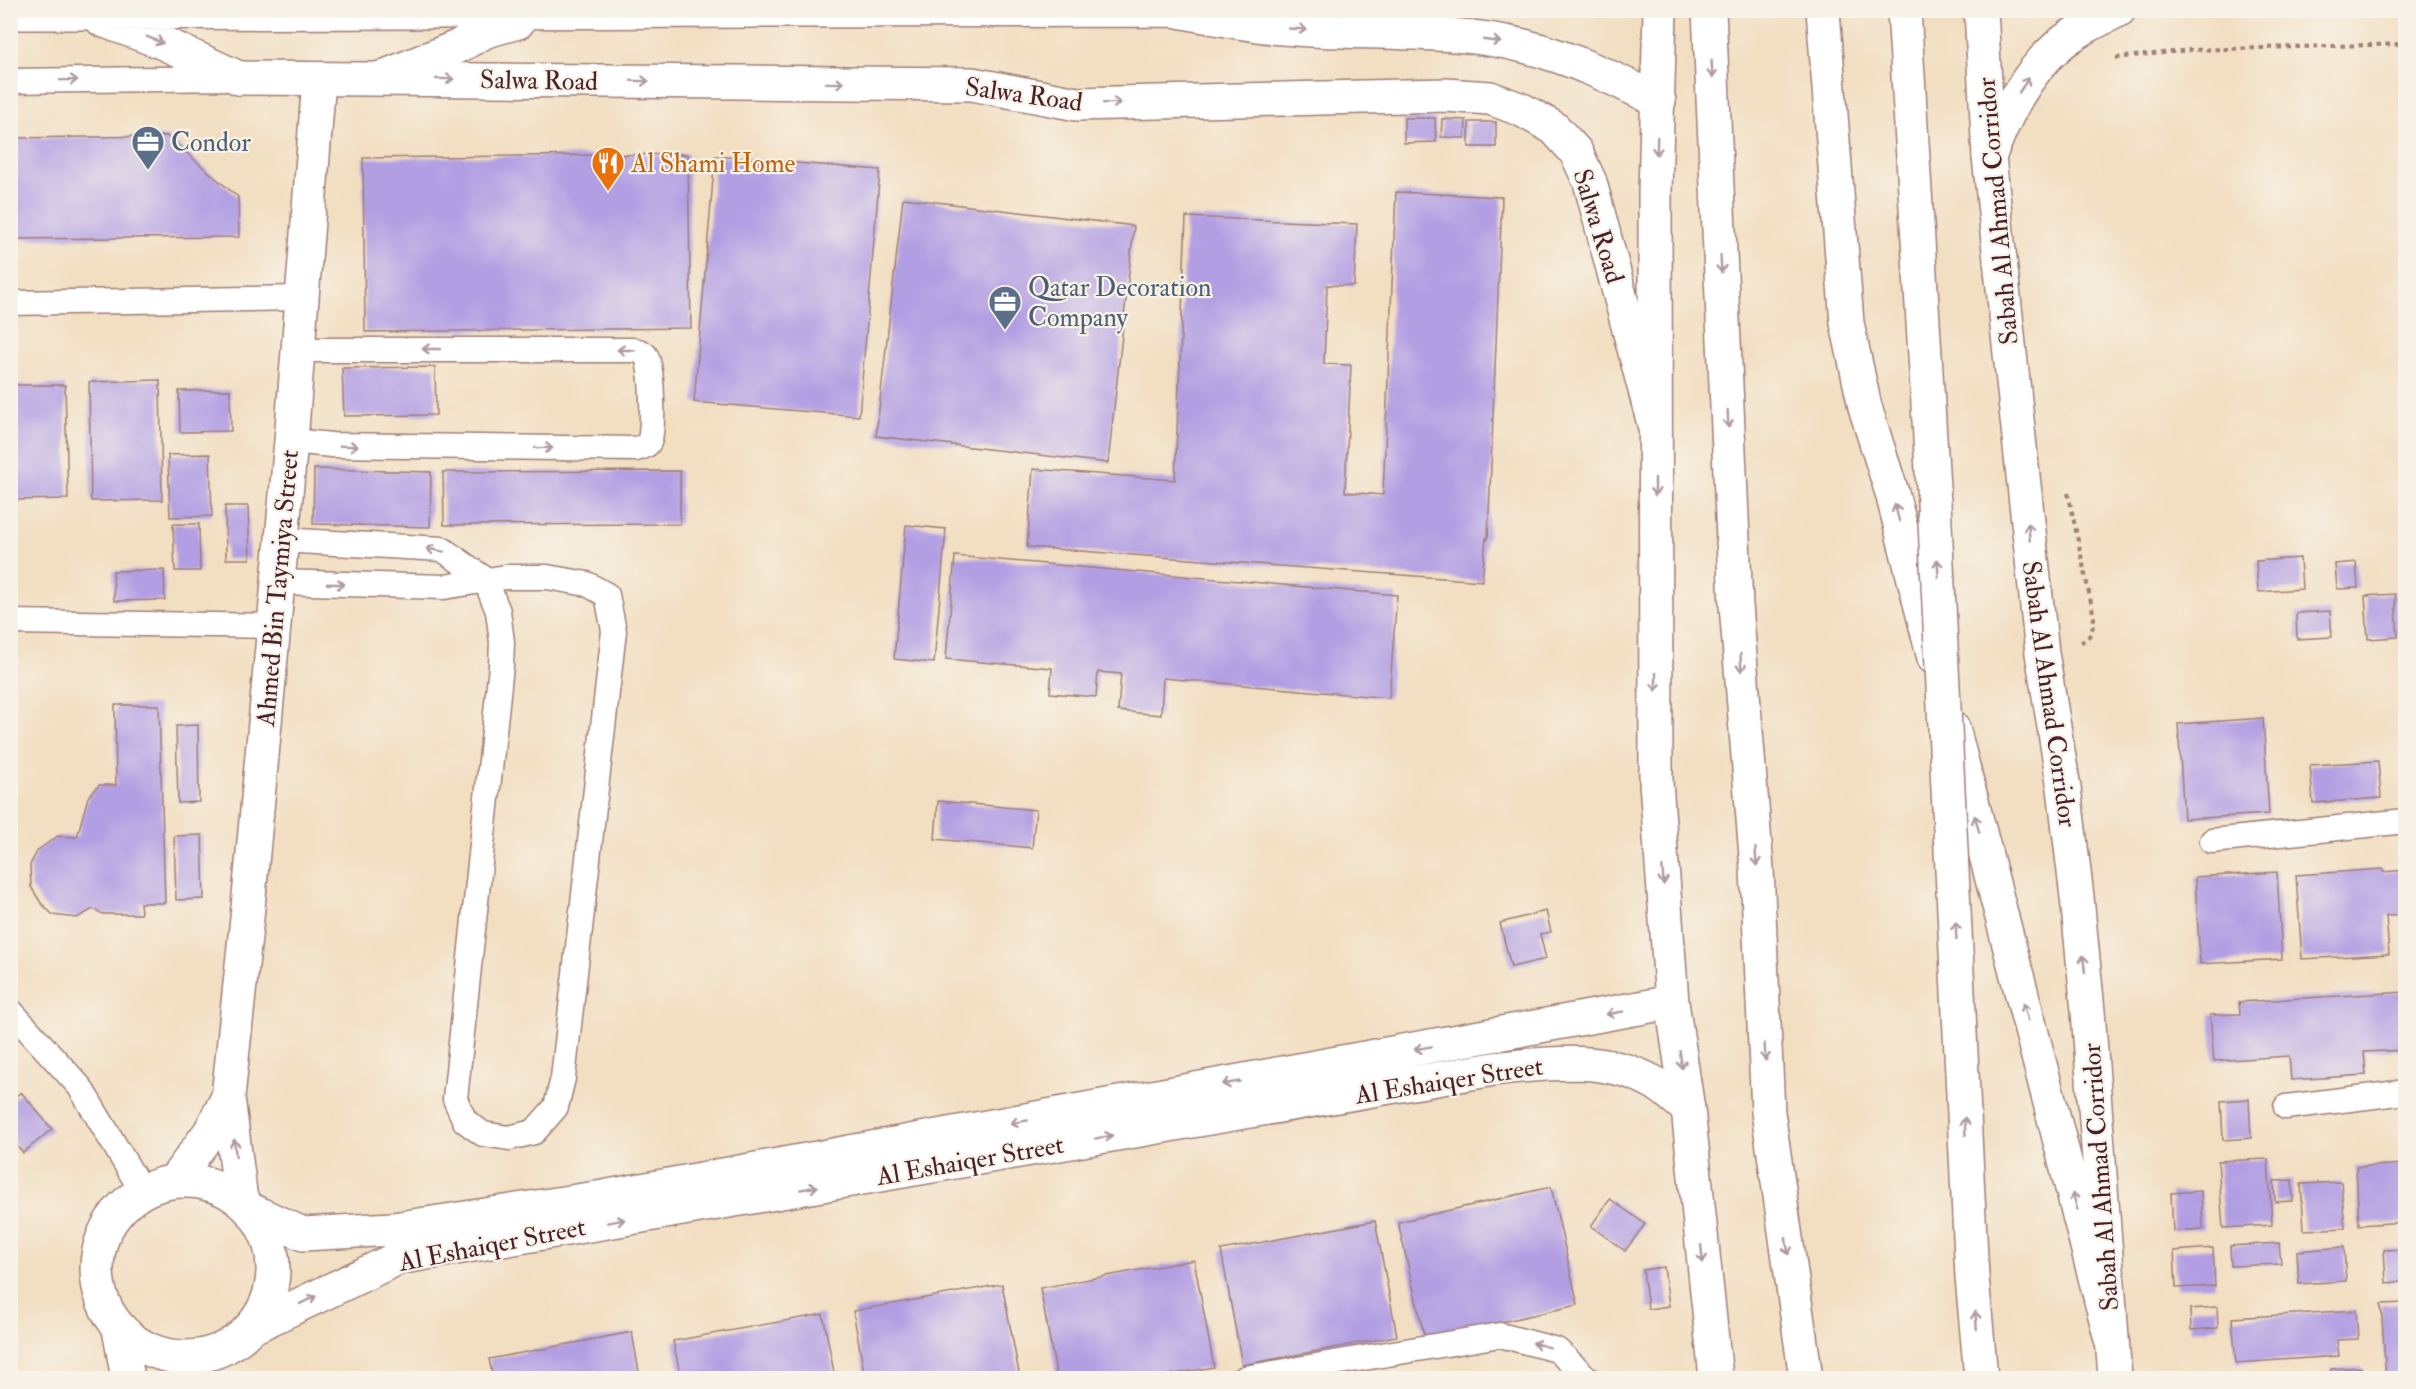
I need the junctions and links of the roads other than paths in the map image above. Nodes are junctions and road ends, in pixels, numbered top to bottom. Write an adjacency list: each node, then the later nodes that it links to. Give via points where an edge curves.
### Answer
1 (1194, 10): 8 (main road)
2 (1660, 10): 16 (main road)
3 (1709, 10): 48 (main road, one-way to 48, via 1736,605 1756,869 1768,1112)
4 (1822, 10): 41 (main road, one-way to 4, via 1892,494 1864,407 1847,323)
5 (1904, 10): 49 (main road, one-way to 5, bridge, via 1971,1277 1934,503)
6 (1981, 10): 17 (main road, Sabah Al Ahmad Corridor)
7 (2119, 10): 17 (main road, one-way to 7, via 2022,86 2035,70 2060,44)
8 (1179, 11): 10 (main road); 16 (main road, one-way to 16, via 1281,28 1458,37 1522,45 1581,63)
9 (80, 12): 10 (main road); 11 (main road); 12 (main road, one-way to 12, via 161,42)
10 (550, 13): 13 (main road, via 486,31)
11 (10, 14)
12 (239, 78): 14 (main road, Salwa Road); 15 (lane, one-way to 12)
13 (381, 78): 14 (main road, Salwa Road); 21 (main road, Salwa Road, one-way to 21, via 972,84 1077,104 1445,95 1490,98 1554,128 1575,152 1590,182)
14 (319, 79): 18 (main road, Ahmed Bin Taymiya Street)
15 (10, 81)
16 (1659, 101): 21 (main road, one-way to 21)
17 (1989, 157): 41 (main road, Sabah Al Ahmad Corridor, one-way to 17, via 2078,908 2042,653)
18 (302, 298): 19 (lane); 20 (main road, Ahmed Bin Taymiya Street)
19 (10, 303)
20 (298, 350): 22 (main road, Ahmed Bin Taymiya Street); 22 (lane, one-way to 20, via 332,446 636,449 650,439 653,396 643,352)
21 (1655, 428): 30 (main road, one-way to 30, via 1656,782)
22 (291, 441): 23 (main road, Ahmed Bin Taymiya Street)
23 (280, 540): 24 (lane, one-way to 23, via 442,549); 25 (main road, Ahmed Bin Taymiya Street)
24 (485, 579): 24 (lane, via 498,611 501,666 455,1099 465,1122 483,1134 509,1138 534,1132 556,1107 563,1078 614,631 607,595 587,584 547,577); 25 (lane, one-way to 24, via 444,587)
25 (278, 582): 27 (main road, Ahmed Bin Taymiya Street)
26 (10, 622): 27 (lane)
27 (273, 626): 33 (main road, Ahmed Bin Taymiya Street)
28 (2406, 821): 29 (lane)
29 (2212, 841)
30 (1672, 1002): 35 (main road, one-way to 35); 38 (main road, Al Eshaiqer Street, one-way to 38, via 603,1197 393,1229 303,1234)
31 (10, 1010): 37 (lane, via 80,1087)
32 (2406, 1092): 34 (lane)
33 (228, 1097): 36 (main road, Ahmed Bin Taymiya Street, via 210,1132); 38 (main road, Ahmed Bin Taymiya Street, one-way to 33)
34 (2286, 1107)
35 (1688, 1109): 39 (main road, Al Eshaiqer Street, one-way to 35, via 398,1258 1500,1068 1610,1065 1652,1081); 47 (main road, one-way to 47)
36 (176, 1180): 37 (main road); 38 (main road, via 199,1181 221,1188)
37 (142, 1191): 40 (main road, via 124,1204 103,1232 96,1265 101,1300)
38 (247, 1206): 39 (main road, via 268,1237 273,1268 269,1297)
39 (255, 1326): 42 (main road)
40 (119, 1329): 42 (main road, via 143,1347 171,1356 200,1356); 43 (main road)
41 (2111, 1339): 50 (main road, Sabah Al Ahmad Corridor)
42 (228, 1346): 44 (main road)
43 (128, 1378)
44 (213, 1378)
45 (1245, 1378): 46 (lane, one-way to 45, via 1557,1350 1500,1335)
46 (1587, 1378)
47 (1716, 1378)
48 (1806, 1378)
49 (1981, 1378)
50 (2115, 1378)

